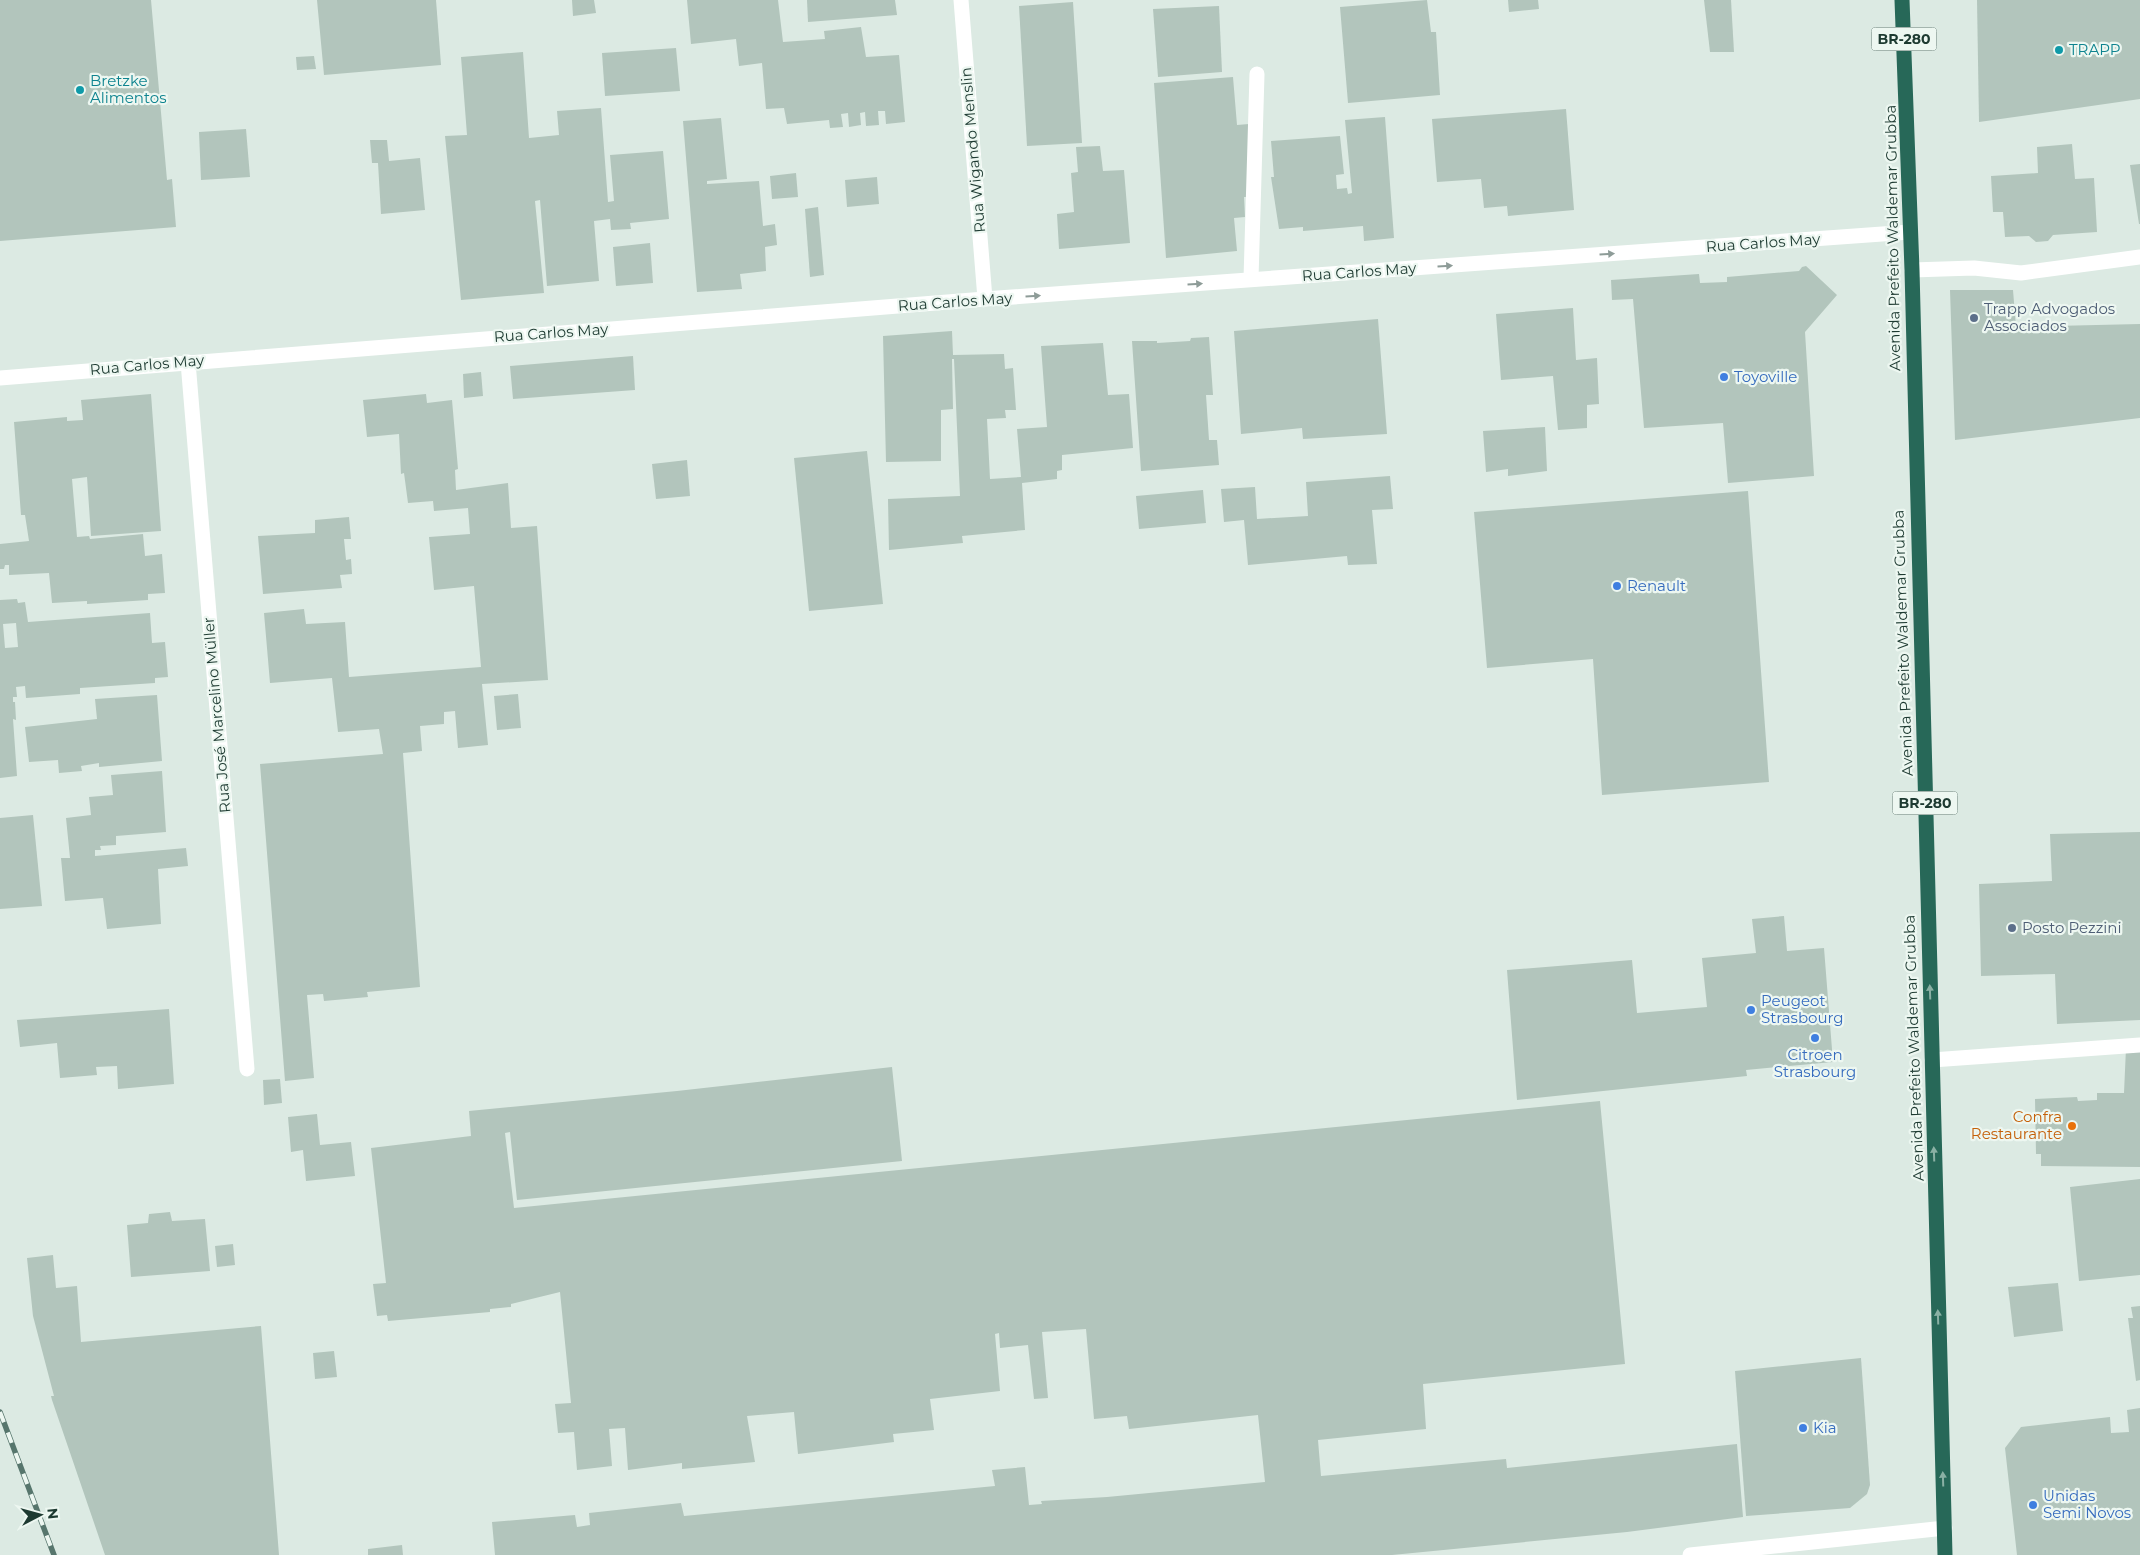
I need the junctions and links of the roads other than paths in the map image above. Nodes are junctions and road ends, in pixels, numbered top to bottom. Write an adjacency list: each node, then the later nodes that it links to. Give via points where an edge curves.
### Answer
1 (961, 0): 8 (street, Rua Wigando Menslin)
2 (1902, 0): 4 (highway, Avenida Prefeito Waldemar Grubba / BR-280)
3 (1257, 74): 7 (street)
4 (1910, 232): 6 (highway, Avenida Prefeito Waldemar Grubba / BR-280); 7 (street, Rua Carlos May, one-way to 4)
5 (2140, 257): 6 (street, via 2020,273 1974,268)
6 (1912, 270): 12 (highway, Avenida Prefeito Waldemar Grubba / BR-280, one-way to 6)
7 (1251, 279): 8 (street, Rua Carlos May, one-way to 7)
8 (985, 299): 9 (street, Rua Carlos May)
9 (188, 362): 10 (street, Rua Carlos May); 13 (street, Rua José Marcelino Müller)
10 (0, 378)
11 (2140, 1045): 12 (street)
12 (1932, 1060): 14 (highway, Avenida Prefeito Waldemar Grubba / BR-280, one-way to 12)
13 (247, 1069)
14 (1945, 1528): 15 (street); 16 (highway, Avenida Prefeito Waldemar Grubba / BR-280)
15 (1690, 1555)
16 (1945, 1555)

